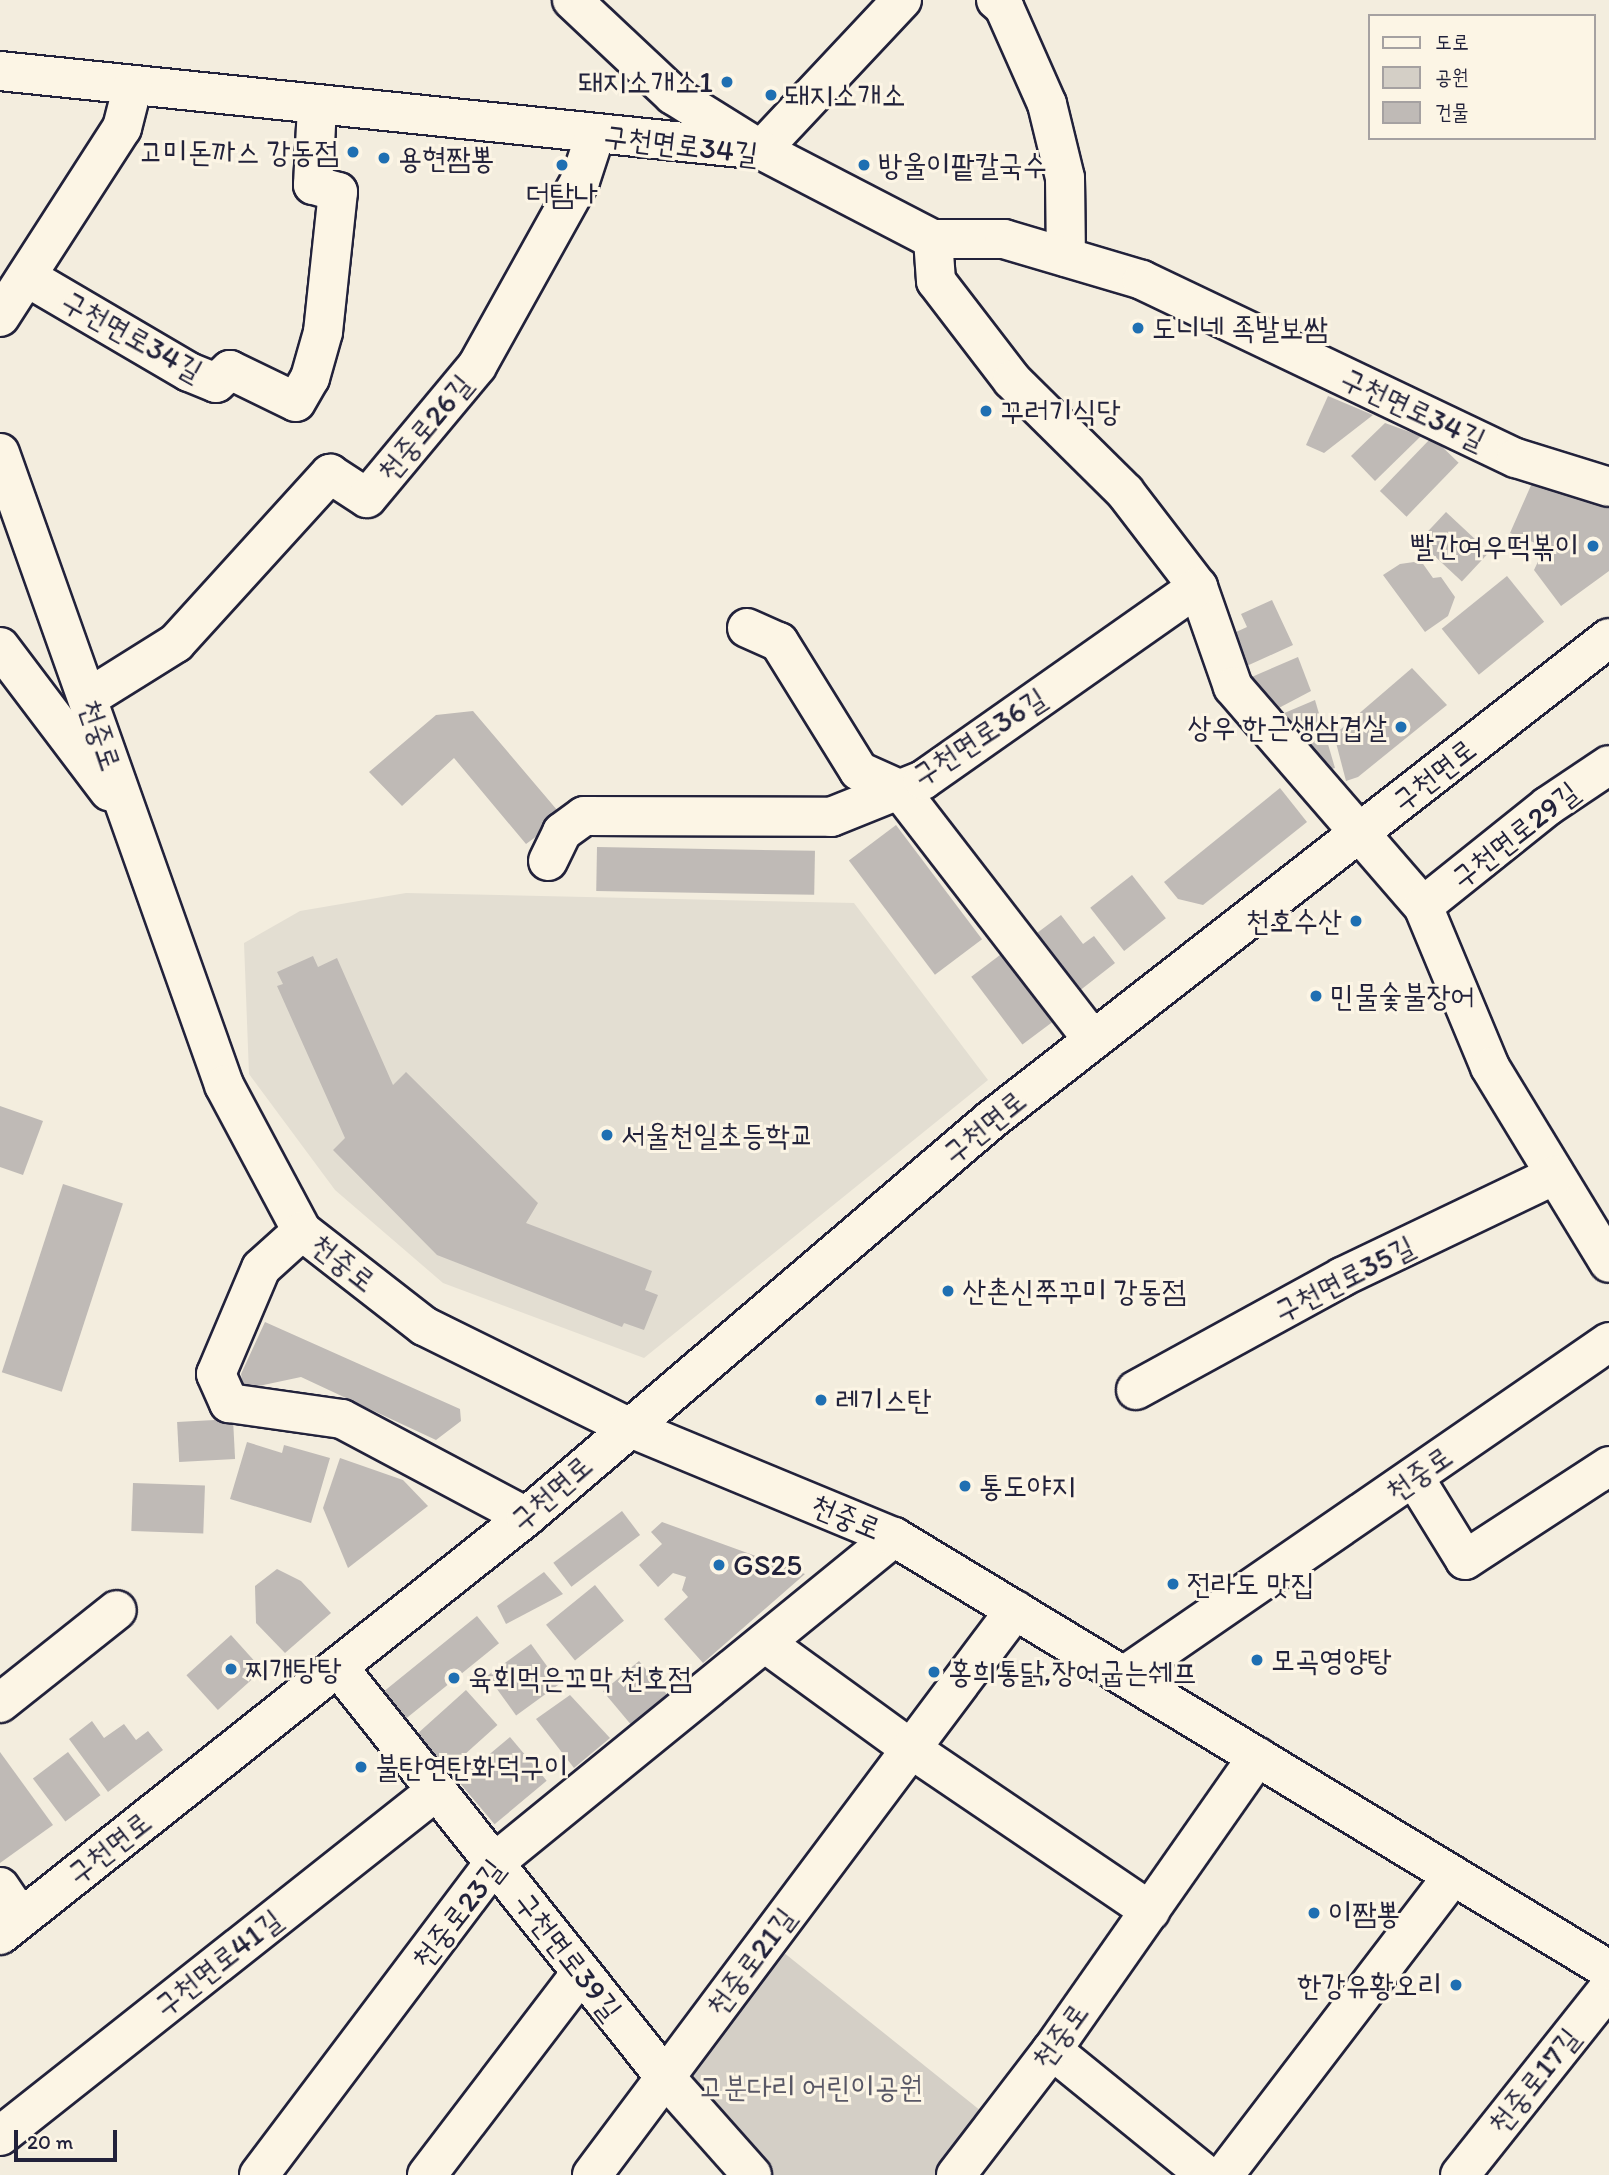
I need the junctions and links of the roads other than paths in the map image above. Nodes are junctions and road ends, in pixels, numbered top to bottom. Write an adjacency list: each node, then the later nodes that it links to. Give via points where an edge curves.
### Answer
1 (902, 0): 9 (street)
2 (1036, 0): 4 (street)
3 (582, 5): 9 (street, via 673,96)
4 (1005, 16): 11 (street, via 1047,104 1065,178)
5 (0, 71): 6 (street, 구천면로34길)
6 (133, 85): 7 (street, 구천면로34길); 12 (street, 구천면로34길, via 122,128)
7 (317, 106): 8 (street, 구천면로34길); 12 (street, 구천면로34길, via 313,185 338,192 323,332 310,378 296,402 230,370 216,383 189,372)
8 (595, 135): 9 (street, 구천면로34길); 20 (street, 천중로26길, via 580,181 477,366 367,498 330,474 176,643)
9 (761, 150): 10 (street, 구천면로34길)
10 (933, 239): 11 (street, 구천면로34길, via 1004,239); 16 (street, via 936,281 1012,380 1125,492)
11 (1066, 257): 15 (street, 구천면로34길, via 1142,280 1516,458)
12 (27, 277): 13 (street)
13 (0, 317)
14 (0, 453): 20 (street, 천중로)
15 (1609, 487)
16 (1198, 587): 22 (street, 구천면로36길, via 923,779); 24 (street, via 1233,687)
17 (747, 628): 22 (street, via 779,642 859,771)
18 (1609, 638): 24 (street, 구천면로)
19 (0, 647): 23 (street)
20 (88, 698): 23 (street, 천중로)
21 (1606, 775): 26 (street, 구천면로29길, via 1548,806)
22 (899, 789): 25 (street, 구천면로36길, via 831,817 584,816 562,832); 27 (street)
23 (129, 818): 29 (street, 천중로, via 224,1085)
24 (1359, 832): 26 (street); 27 (street, 구천면로)
25 (548, 862)
26 (1423, 906): 28 (street, via 1490,1067)
27 (1093, 1040): 33 (street, 구천면로, via 992,1119)
28 (1555, 1175): 30 (street); 32 (street, 구천면로35길, via 1342,1277)
29 (302, 1231): 33 (street, 천중로, via 424,1326); 36 (street, via 261,1268 256,1279 216,1374 229,1403 342,1419)
30 (1609, 1263)
31 (1609, 1342): 35 (street, 천중로)
32 (1136, 1390)
33 (628, 1427): 36 (street, 구천면로); 37 (street, 천중로)
34 (1609, 1466): 35 (street, via 1465,1560)
35 (1414, 1477): 42 (street, 천중로)
36 (526, 1517): 41 (street, 구천면로)
37 (894, 1537): 39 (street, 천중로); 40 (street, 천중로23길)
38 (117, 1610): 43 (street)
39 (1015, 1610): 42 (street, 천중로); 44 (street, 천중로21길)
40 (765, 1643): 44 (street); 47 (street, 천중로23길)
41 (338, 1667): 46 (street, 구천면로39길); 51 (street, 구천면로)
42 (1124, 1676): 45 (street, 천중로)
43 (0, 1703)
44 (911, 1749): 50 (street); 56 (street, 천중로21길)
45 (1257, 1757): 48 (street, 천중로); 50 (street, 천중로)
46 (436, 1791): 47 (street, 구천면로39길); 57 (street, 구천면로41길)
47 (494, 1863): 53 (street, 구천면로39길); 58 (street, 천중로23길)
48 (1453, 1876): 52 (street, 천중로); 64 (street)
49 (0, 1887): 51 (street)
50 (1150, 1911): 55 (street, 천중로)
51 (11, 1926)
52 (1609, 1970)
53 (581, 1973): 56 (street, 구천면로39길); 59 (street)
54 (1609, 1988): 65 (street, 천중로17길)
55 (1052, 2050): 62 (street, 천중로); 63 (street)
56 (665, 2077): 60 (street, 천중로21길); 61 (street, 구천면로39길)
57 (0, 2136)
58 (259, 2175)
59 (427, 2175)
60 (592, 2175)
61 (752, 2175)
62 (956, 2175)
63 (1206, 2175)
64 (1224, 2175)
65 (1460, 2175)

